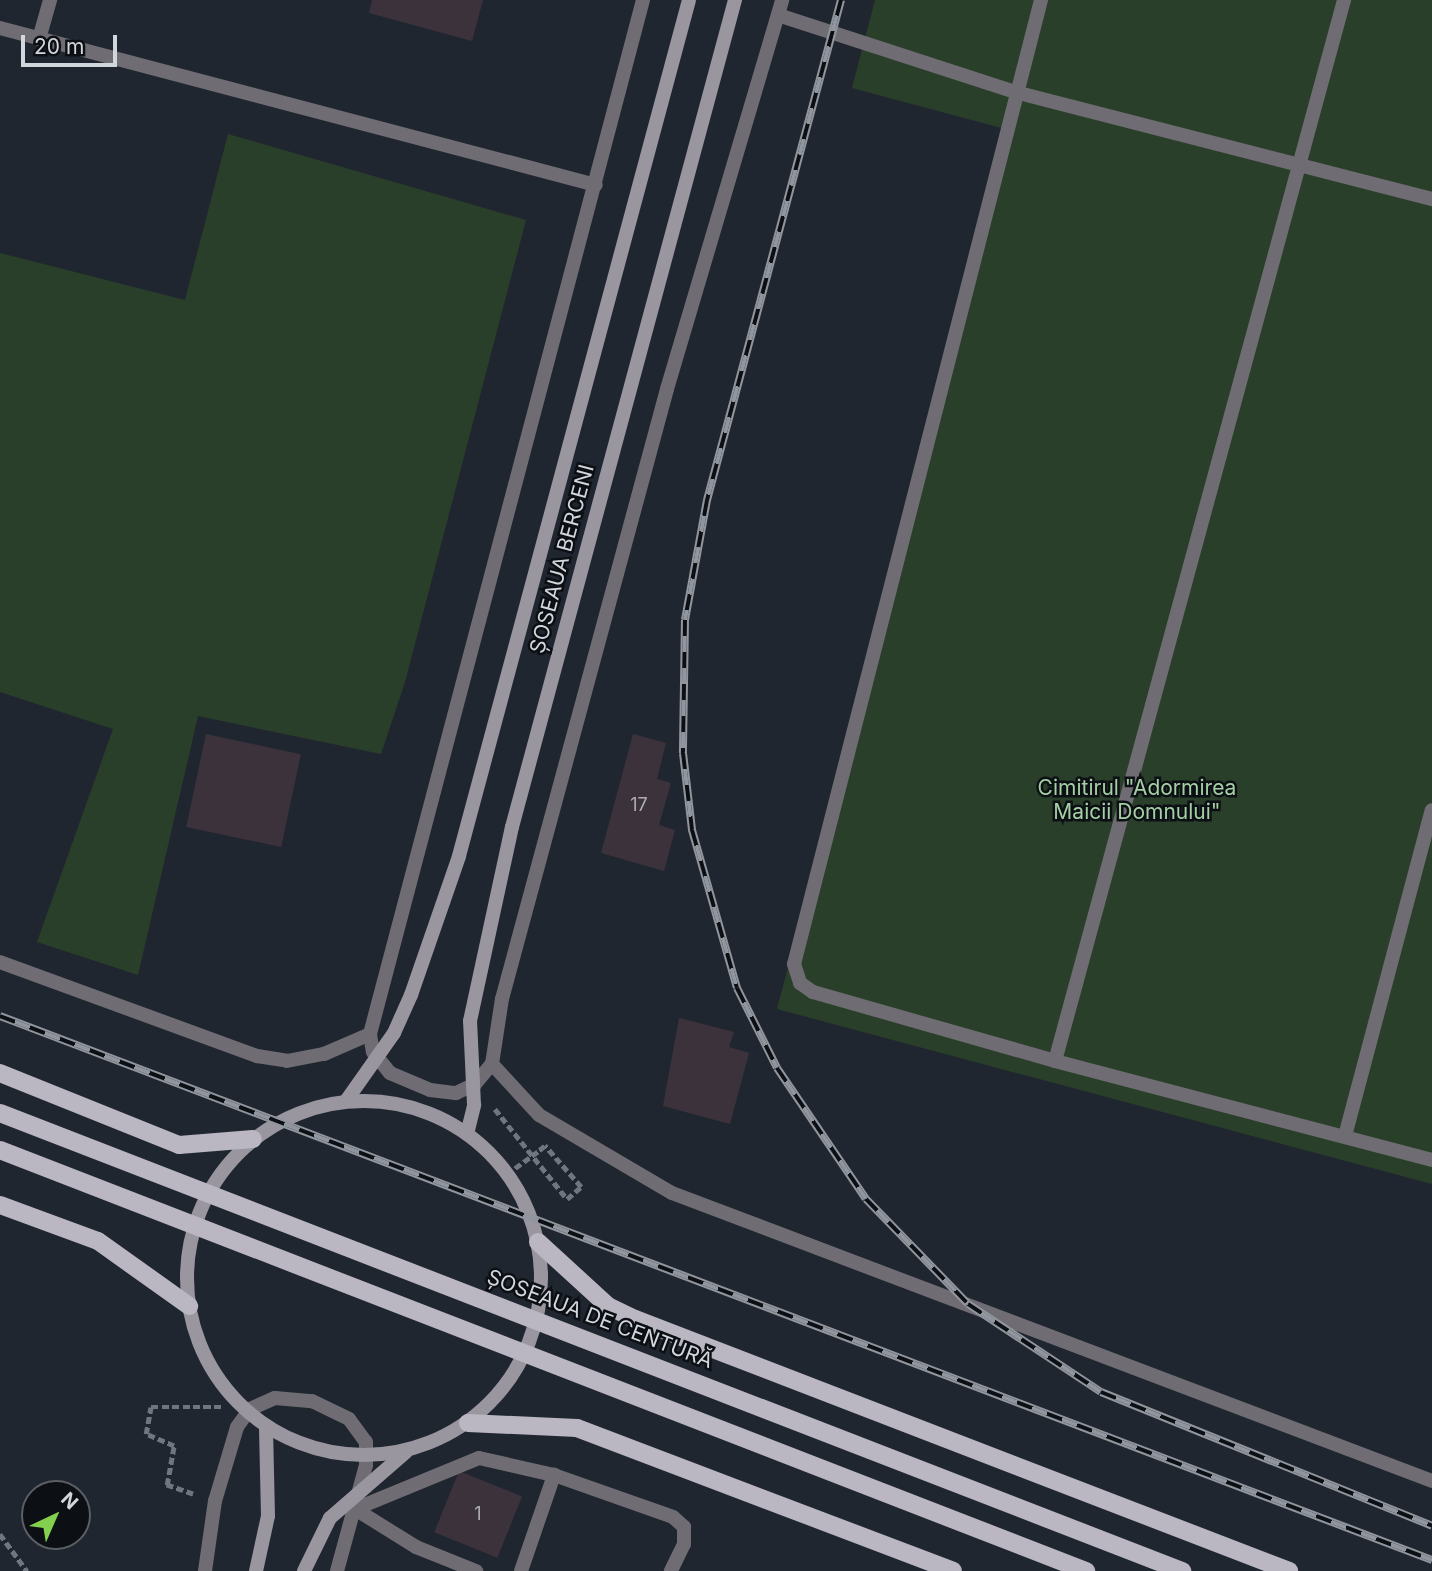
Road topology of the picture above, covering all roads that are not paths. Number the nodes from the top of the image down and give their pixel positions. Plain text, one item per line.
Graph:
1 (50, 0) edge
2 (643, 0) edge
3 (689, 0) edge
4 (735, 0) edge
5 (782, 0) edge
6 (1041, 0) edge
7 (1344, 0) edge
8 (778, 15) junction
9 (0, 28) edge
10 (39, 39) junction
11 (1014, 92) junction
12 (1300, 166) junction
13 (596, 185) junction
14 (1432, 200) edge
15 (1432, 810) edge
16 (0, 962) edge
17 (370, 1034) junction
18 (1055, 1061) junction
19 (492, 1064) junction
20 (0, 1073) edge
21 (346, 1101) junction
22 (0, 1113) edge
23 (467, 1134) junction
24 (1345, 1136) junction
25 (253, 1139) junction
26 (0, 1150) edge
27 (1432, 1160) edge
28 (0, 1205) edge
29 (538, 1242) junction
30 (189, 1306) junction
31 (468, 1423) junction
32 (266, 1426) junction
33 (407, 1451) junction
34 (554, 1475) junction
35 (1432, 1481) edge
36 (355, 1508) junction
37 (205, 1571) edge
38 (256, 1571) edge
39 (304, 1571) edge
40 (337, 1571) edge
41 (476, 1571) edge
42 (521, 1571) edge
43 (671, 1571) edge
44 (953, 1571) edge
45 (1086, 1571) edge
46 (1182, 1571) edge
47 (1289, 1571) edge

1 - 10 street
2 - 13 street
3 - 21 main road, ȘOSEAUA BERCENI
4 - 23 main road, ȘOSEAUA BERCENI
5 - 8 street
6 - 11 street
7 - 12 street
8 - 11 street
8 - 19 street
9 - 10 street
10 - 13 street
11 - 12 street
11 - 18 street
12 - 14 street
12 - 18 street
13 - 17 street
15 - 24 street
16 - 17 street
17 - 19 street
18 - 24 street
19 - 35 street
20 - 25 main road
21 - 23 main road
21 - 25 main road
22 - 46 main road, ȘOSEAUA DE CENTURĂ
23 - 29 main road
24 - 27 street
25 - 30 main road
26 - 45 main road
28 - 30 main road
29 - 31 main road
29 - 47 main road
30 - 32 main road
31 - 33 main road
31 - 44 main road
32 - 33 main road
32 - 38 main road
33 - 39 main road
34 - 36 street
34 - 42 street
34 - 43 street
36 - 37 street
36 - 40 street
36 - 41 street

